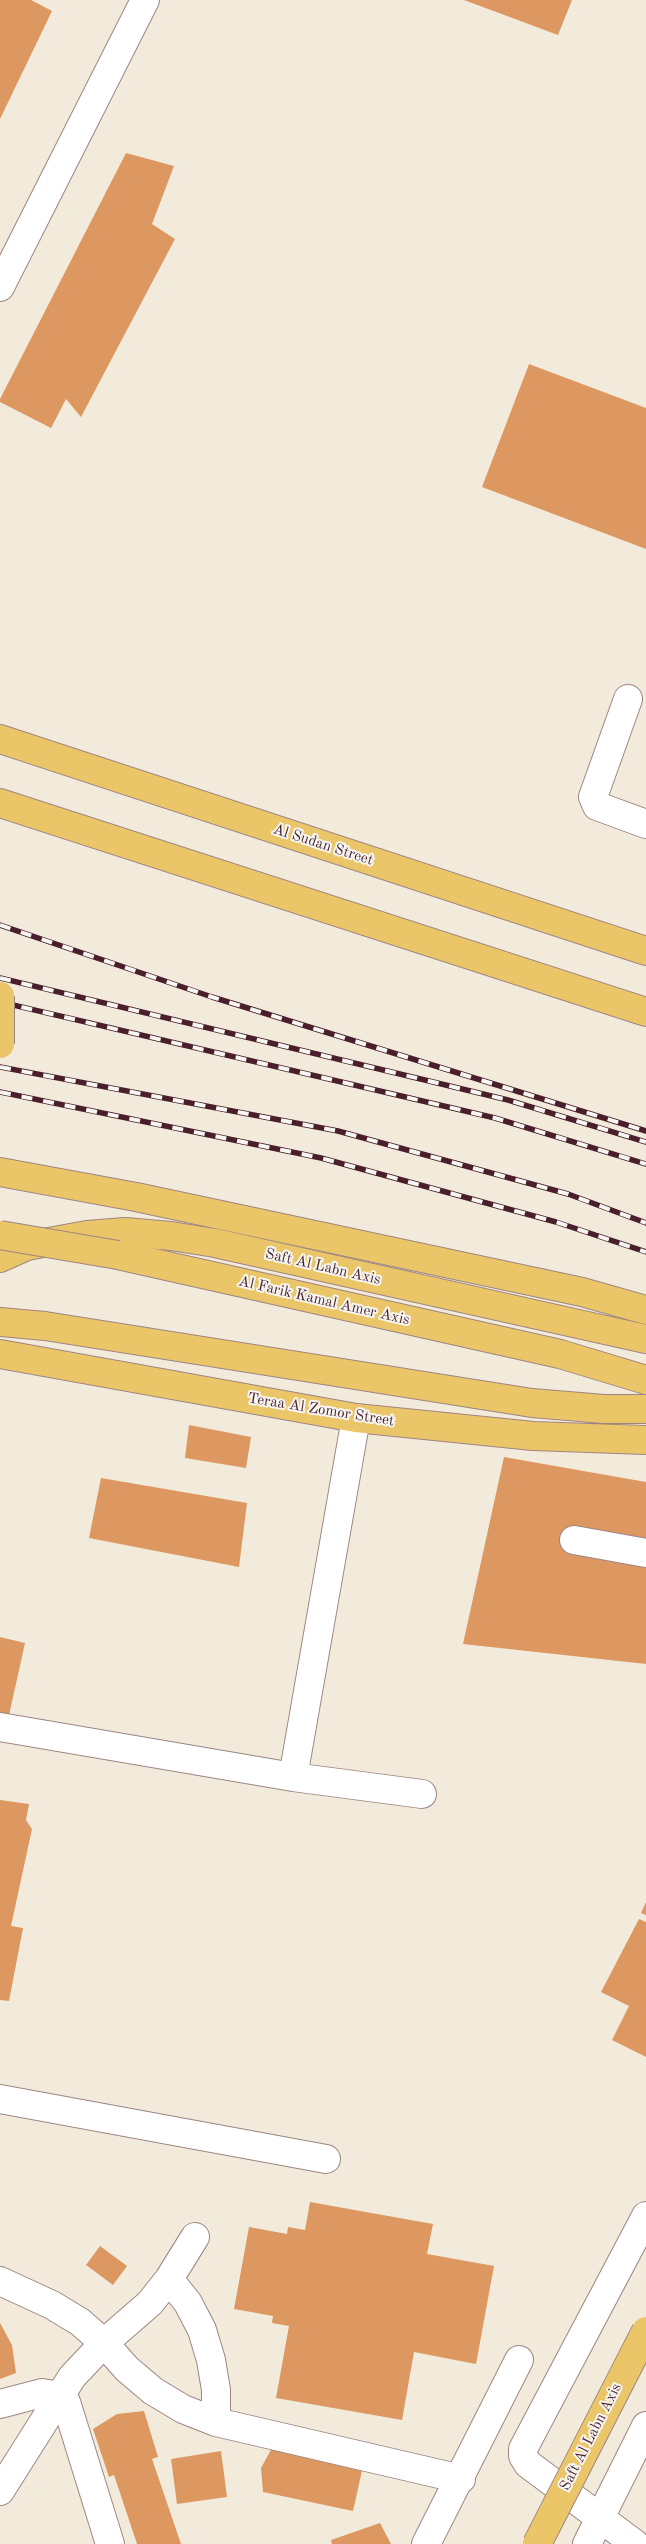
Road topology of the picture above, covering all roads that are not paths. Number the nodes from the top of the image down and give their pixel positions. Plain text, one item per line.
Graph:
1 (145, 0) edge
2 (8, 251) edge
3 (0, 287) edge
4 (628, 699) dead end
5 (0, 739) edge
6 (0, 803) edge
7 (646, 824) edge
8 (646, 951) edge
9 (0, 996) edge
10 (646, 1012) edge
11 (0, 1044) edge
12 (0, 1172) edge
13 (0, 1235) edge
14 (0, 1258) edge
15 (646, 1310) edge
16 (0, 1322) edge
17 (646, 1338) edge
18 (0, 1354) edge
19 (646, 1380) edge
20 (646, 1410) edge
21 (356, 1418) junction
22 (646, 1440) edge
23 (574, 1540) dead end
24 (646, 1553) edge
25 (0, 1727) edge
26 (293, 1777) junction
27 (422, 1794) dead end
28 (0, 2098) edge
29 (326, 2159) dead end
30 (646, 2216) edge
31 (195, 2237) dead end
32 (169, 2279) junction
33 (0, 2281) edge
34 (646, 2331) edge
35 (104, 2343) junction
36 (519, 2360) dead end
37 (59, 2396) junction
38 (0, 2404) edge
39 (216, 2422) junction
40 (645, 2432) edge
41 (461, 2478) junction
42 (0, 2491) edge
43 (599, 2517) junction
44 (110, 2544) edge
45 (426, 2544) edge
46 (536, 2544) edge
47 (587, 2544) edge
48 (635, 2544) edge

1 - 2 street
2 - 3 street
4 - 7 street
5 - 8 main road, Al Sudan Street
6 - 10 main road
9 - 11 main road, bridge
12 - 15 main road
13 - 19 main road, Al Farik Kamal Amer Axis, bridge
14 - 17 main road, Saft Al Labn Axis, bridge
16 - 20 main road
18 - 21 main road, Teraa Al Zomor Street
21 - 22 main road, Teraa Al Zomor Street
21 - 26 street
23 - 24 street
25 - 26 street
26 - 27 street
28 - 29 street
30 - 43 street
31 - 32 street
32 - 35 street
32 - 39 street
33 - 35 street
34 - 46 main road, Saft Al Labn Axis, bridge
35 - 37 street
35 - 39 street
36 - 41 street
37 - 38 street
37 - 42 street
37 - 44 street
39 - 41 street
40 - 43 street
41 - 45 street
43 - 47 street
43 - 48 street

